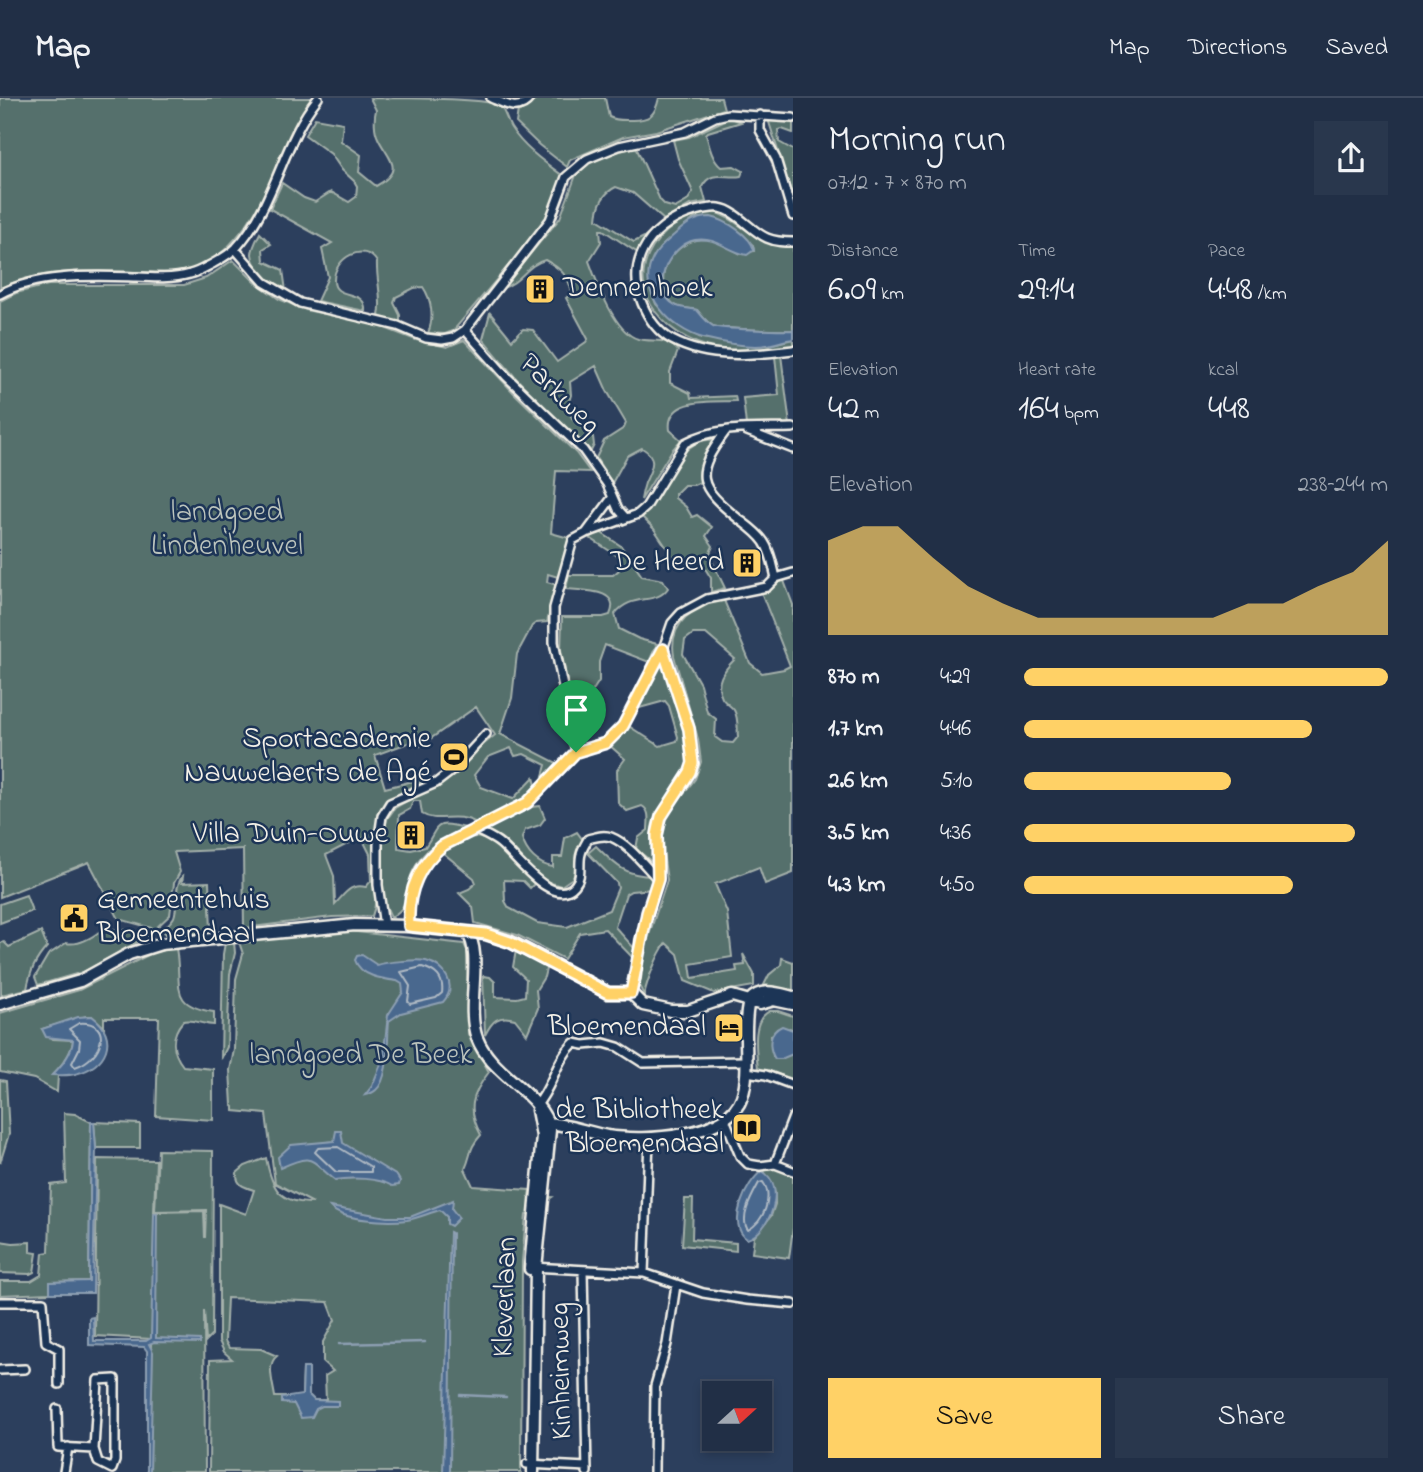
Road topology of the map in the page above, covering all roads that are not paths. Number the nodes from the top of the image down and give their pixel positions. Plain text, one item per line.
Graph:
1 (318, 98) edge
2 (491, 98) edge
3 (530, 98) edge
4 (760, 115) junction
5 (793, 118) edge
6 (793, 216) edge
7 (793, 242) edge
8 (235, 249) junction
9 (0, 294) edge
10 (465, 330) junction
11 (793, 350) edge
12 (793, 428) edge
13 (726, 430) junction
14 (743, 430) junction
15 (793, 449) edge
16 (612, 498) junction
17 (626, 518) junction
18 (586, 533) junction
19 (793, 573) edge
20 (776, 578) junction
21 (663, 649) junction
22 (486, 734) dead end
23 (576, 752) junction
24 (474, 829) junction
25 (658, 879) junction
26 (380, 925) junction
27 (409, 926) junction
28 (467, 932) junction
29 (631, 993) junction
30 (793, 997) edge
31 (749, 1001) junction
32 (760, 1003) junction
33 (0, 1004) edge
34 (793, 1004) edge
35 (747, 1020) junction
36 (745, 1061) junction
37 (746, 1072) junction
38 (793, 1085) edge
39 (536, 1106) junction
40 (793, 1117) edge
41 (725, 1119) junction
42 (545, 1126) junction
43 (649, 1139) junction
44 (775, 1164) junction
45 (793, 1171) edge
46 (533, 1267) junction
47 (583, 1270) junction
48 (644, 1273) junction
49 (676, 1285) junction
50 (0, 1302) edge
51 (793, 1304) edge
52 (25, 1369) dead end
53 (0, 1370) edge
54 (59, 1384) dead end
55 (57, 1409) dead end
56 (68, 1447) junction
57 (94, 1449) junction
58 (530, 1468) edge
59 (587, 1469) edge
60 (64, 1472) edge
61 (654, 1472) edge

1 - 8 street
2 - 3 street
4 - 5 street
4 - 6 street
4 - 10 street
7 - 11 street
8 - 9 street
8 - 10 street
10 - 16 street, Parkweg
12 - 14 street
13 - 14 street
13 - 17 street
13 - 20 street
14 - 15 street
16 - 17 street, Parkweg
16 - 18 street
17 - 18 street
18 - 23 street
19 - 20 street
20 - 21 street
21 - 23 street
21 - 25 street
22 - 26 street
23 - 24 street
24 - 25 street
24 - 27 street
25 - 29 street
26 - 27 street
26 - 33 street
27 - 28 street
28 - 29 street
28 - 39 street
29 - 31 street
30 - 31 street
31 - 32 street
31 - 35 street
32 - 34 street
32 - 35 street
35 - 36 street
36 - 37 street
36 - 39 street
37 - 38 street
37 - 41 street
39 - 42 street
40 - 44 street
41 - 43 street
41 - 44 street
42 - 43 street
42 - 46 street, Kleverlaan
43 - 48 street
44 - 45 street
46 - 47 street
46 - 58 street, Kleverlaan
47 - 48 street
47 - 59 street, Kinheimweg
48 - 49 street
49 - 51 street
49 - 61 street
50 - 54 street
52 - 53 street
55 - 56 street
56 - 57 street
56 - 60 street
57 - 57 street
58 - 59 street

